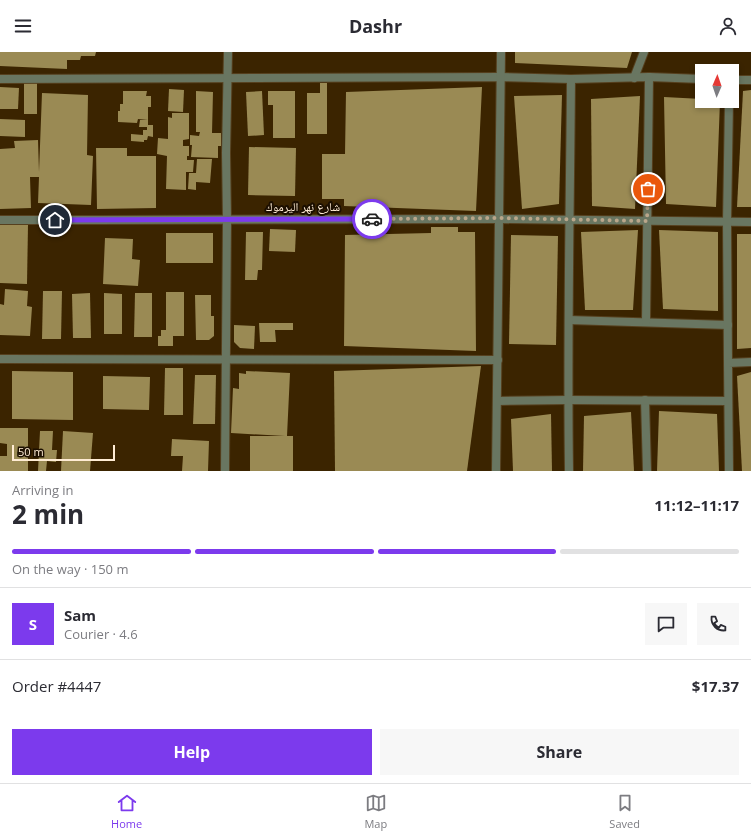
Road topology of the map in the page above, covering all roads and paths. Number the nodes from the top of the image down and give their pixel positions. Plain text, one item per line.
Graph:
1 (228, 52) edge
2 (501, 52) edge
3 (644, 52) edge
4 (501, 77) junction
5 (649, 77) junction
6 (227, 78) junction
7 (634, 78) junction
8 (0, 79) edge
9 (571, 79) junction
10 (695, 79) edge
11 (739, 80) edge
12 (751, 80) edge
13 (729, 108) edge
14 (499, 218) junction
15 (0, 220) edge
16 (227, 220) junction
17 (570, 220) junction
18 (647, 221) junction
19 (727, 222) junction
20 (751, 222) edge
21 (569, 320) junction
22 (646, 322) junction
23 (728, 325) junction
24 (0, 360) edge
25 (226, 360) junction
26 (498, 360) junction
27 (751, 362) edge
28 (728, 363) junction
29 (568, 400) junction
30 (645, 400) junction
31 (497, 401) junction
32 (728, 401) junction
33 (225, 471) edge
34 (496, 471) edge
35 (569, 471) edge
36 (647, 471) edge
37 (729, 471) edge

1 - 6 street
2 - 4 street
3 - 7 street
4 - 6 street
4 - 9 street
4 - 14 street
5 - 7 street
5 - 10 street
5 - 18 street
6 - 8 street
6 - 16 street
7 - 9 street
9 - 17 street
11 - 12 street
13 - 19 street
14 - 16 street, شارع نهر اليرموك
14 - 17 street, شارع نهر اليرموك
14 - 26 street
15 - 16 street, شارع نهر اليرموك
16 - 25 street
17 - 18 street, شارع نهر اليرموك
17 - 21 street
18 - 19 street, شارع نهر اليرموك
18 - 22 street
19 - 20 street, شارع نهر اليرموك
19 - 23 street
21 - 22 street
21 - 29 street
22 - 23 street
23 - 28 street
24 - 25 street
25 - 26 street
25 - 33 street
26 - 31 street
27 - 28 street
28 - 32 street
29 - 30 street
29 - 31 street
29 - 35 street
30 - 32 street
30 - 36 street
31 - 34 street
32 - 37 street

